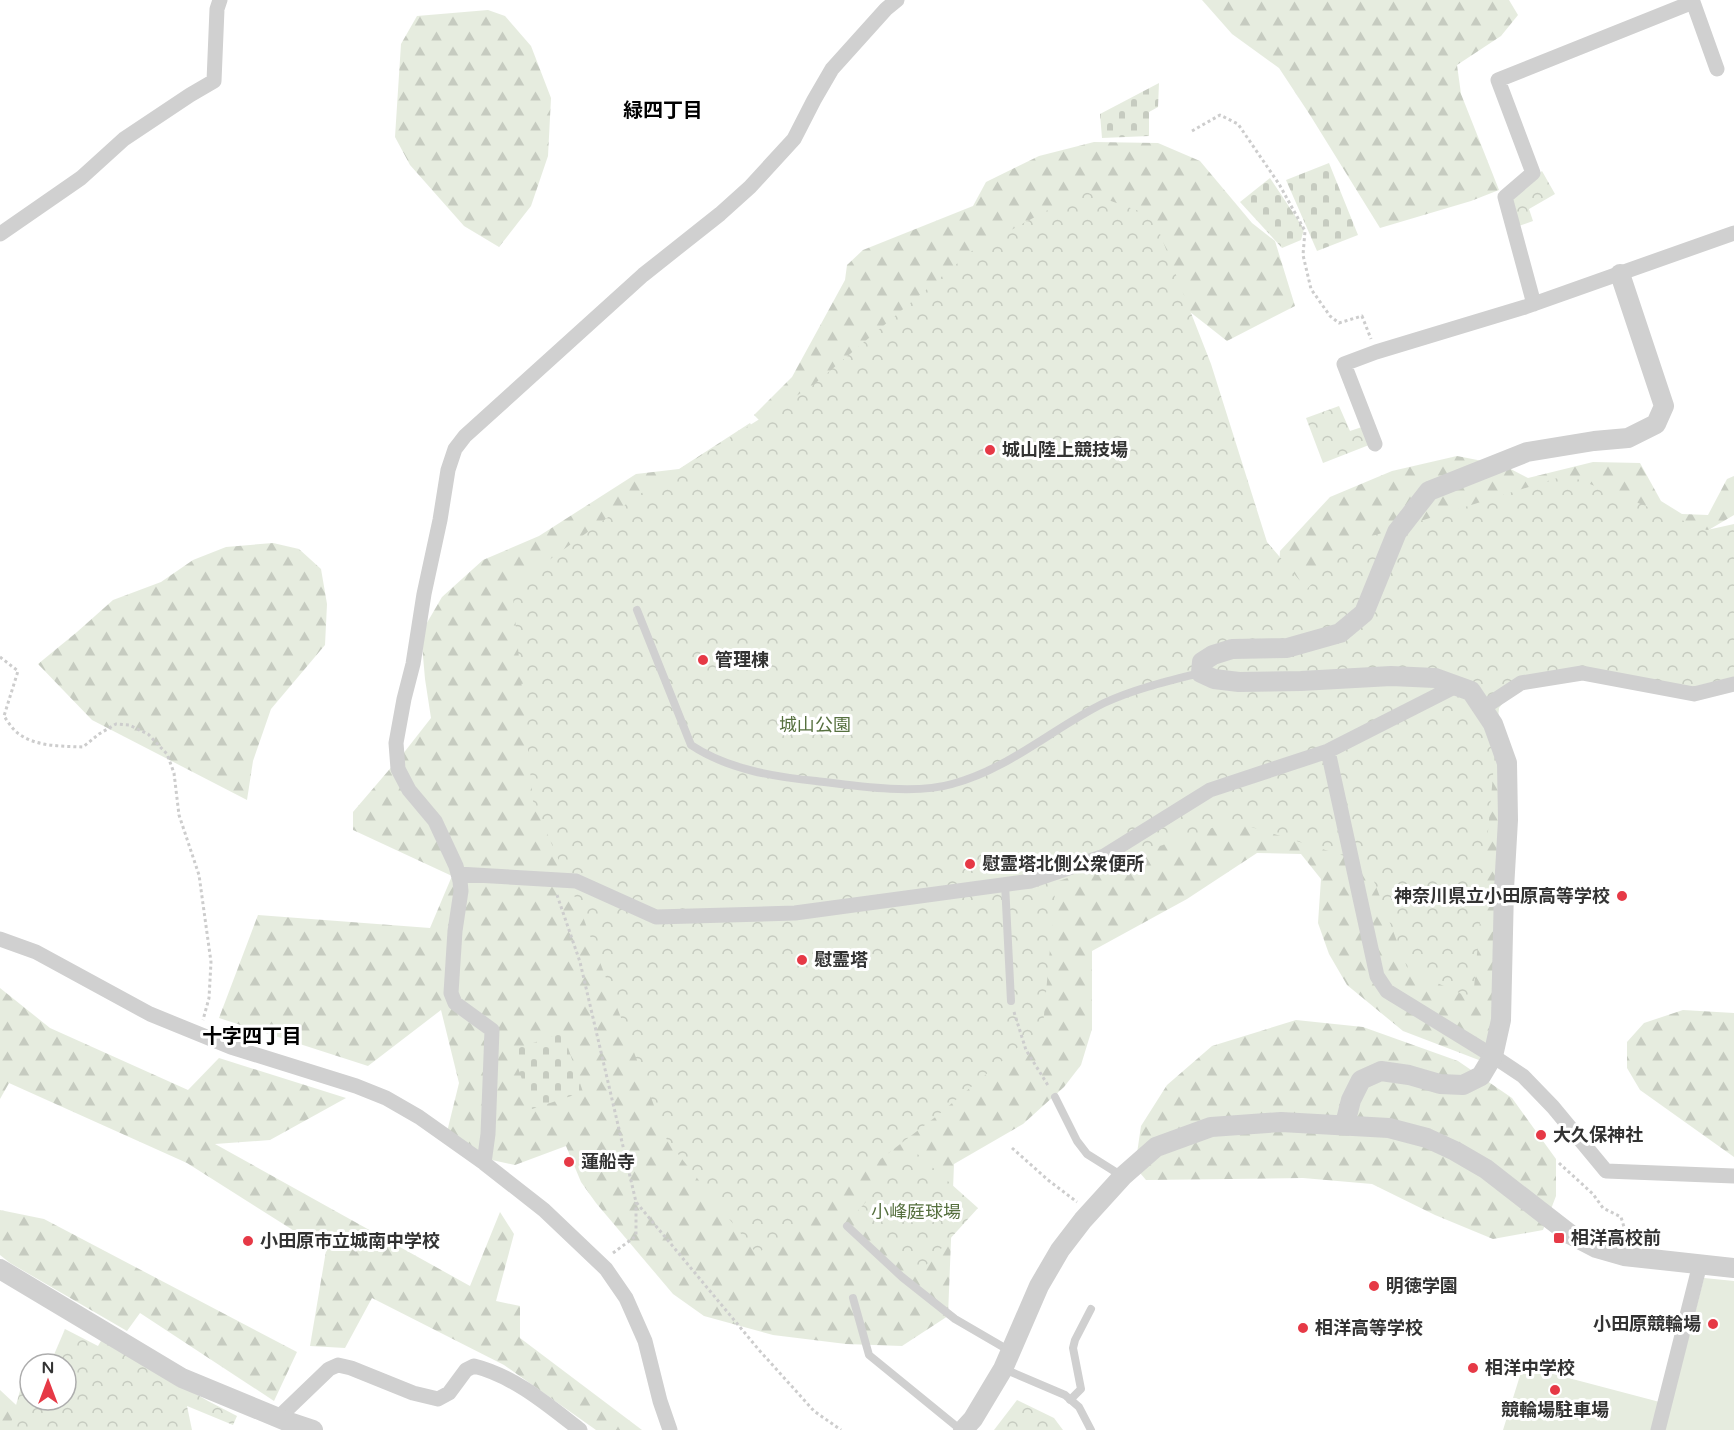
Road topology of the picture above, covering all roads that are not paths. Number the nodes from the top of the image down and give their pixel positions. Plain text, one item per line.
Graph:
1 (220, 0) edge
2 (897, 0) edge
3 (1717, 69) dead end
4 (1734, 232) edge
5 (0, 234) edge
6 (1620, 273) junction
7 (1534, 304) junction
8 (1375, 444) dead end
9 (638, 610) dead end
10 (1201, 673) junction
11 (1734, 684) edge
12 (1456, 686) junction
13 (1483, 708) junction
14 (1328, 751) junction
15 (458, 874) junction
16 (1005, 884) junction
17 (0, 939) edge
18 (1011, 1001) road end
19 (1493, 1056) junction
20 (1055, 1097) road end
21 (1345, 1124) junction
22 (484, 1163) junction
23 (1123, 1176) junction
24 (1734, 1176) edge
25 (847, 1226) dead end
26 (1700, 1264) junction
27 (1734, 1268) edge
28 (0, 1269) edge
29 (853, 1298) dead end
30 (1091, 1309) dead end
31 (1006, 1360) junction
32 (1070, 1400) junction
33 (278, 1418) junction
34 (313, 1430) edge
35 (580, 1430) edge
36 (670, 1430) edge
37 (962, 1430) edge
38 (1091, 1430) edge
39 (1658, 1430) edge

1 - 5 street
2 - 15 street
3 - 7 street
4 - 6 street
6 - 7 street
6 - 10 street
7 - 8 street
9 - 10 lane
10 - 12 street
11 - 13 street
12 - 13 street
12 - 14 street
13 - 19 street
14 - 16 street
14 - 19 street
15 - 16 street
15 - 22 street
16 - 18 lane
17 - 22 street
19 - 21 street
19 - 24 street
20 - 23 lane
21 - 23 street
21 - 26 street
22 - 36 street
23 - 31 street
25 - 31 lane
26 - 27 street
26 - 39 street
28 - 33 street
29 - 37 lane
30 - 32 lane
31 - 32 lane
31 - 37 street
32 - 38 lane
33 - 34 street
33 - 35 street

